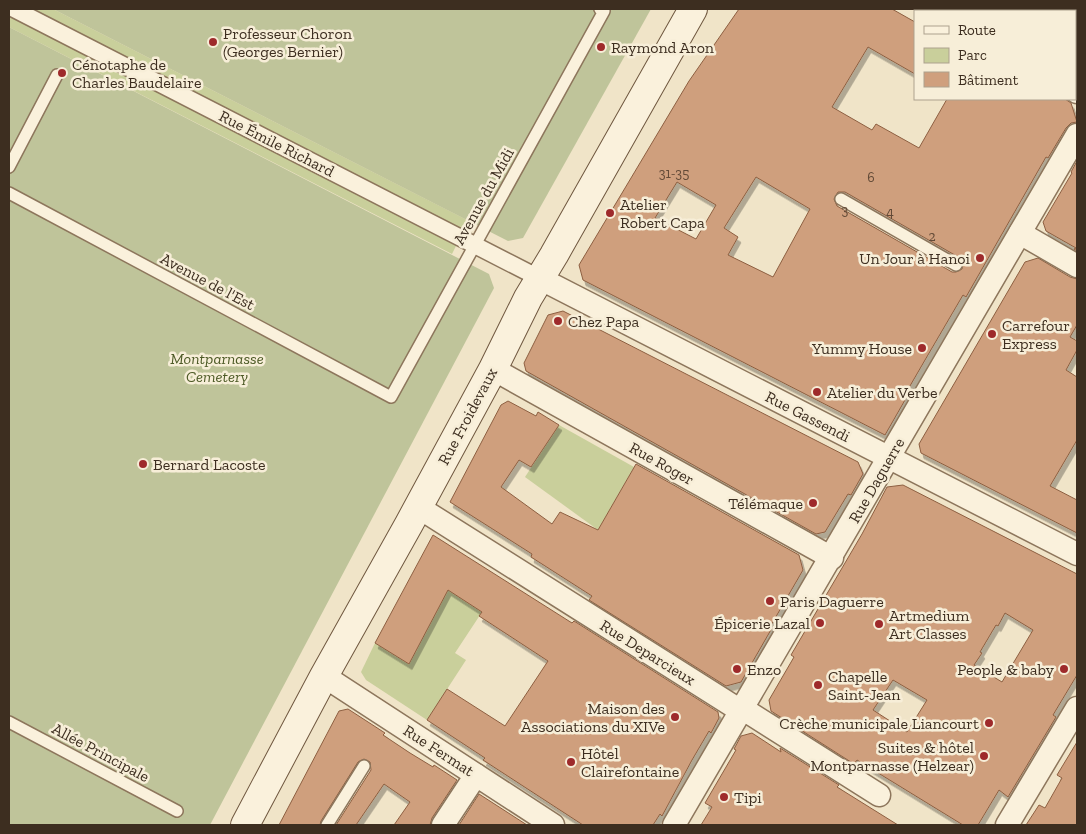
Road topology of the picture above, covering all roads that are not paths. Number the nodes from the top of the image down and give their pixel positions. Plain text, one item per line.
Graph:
1 (14, 9) edge
2 (693, 9) edge
3 (602, 10) edge
4 (57, 75) dead end
5 (1077, 135) edge
6 (9, 168) edge
7 (9, 193) edge
8 (841, 199) dead end
9 (1020, 233) junction
10 (475, 245) junction
11 (956, 265) dead end
12 (1077, 266) edge
13 (539, 278) junction
14 (493, 368) junction
15 (391, 397) joint
16 (889, 456) junction
17 (418, 507) junction
18 (1077, 554) edge
19 (832, 558) junction
20 (324, 676) junction
21 (1077, 708) edge
22 (741, 710) junction
23 (9, 722) edge
24 (364, 766) dead end
25 (476, 775) junction
26 (879, 795) dead end
27 (177, 811) dead end
28 (245, 825) edge
29 (327, 825) edge
30 (443, 825) edge
31 (553, 825) edge
32 (674, 825) edge
33 (1007, 825) edge

1 - 10 street, Rue Émile Richard
2 - 13 main road, Rue Froidevaux
3 - 10 lane, Avenue du Midi
4 - 6 lane
5 - 9 street, Rue Daguerre
7 - 15 lane, Avenue de l'Est
8 - 11 lane
9 - 12 street
9 - 16 street, Rue Daguerre
10 - 13 street, Rue Émile Richard
10 - 15 lane, Avenue du Midi
13 - 14 main road, Rue Froidevaux
13 - 16 street, Rue Gassendi
14 - 17 main road, Rue Froidevaux
14 - 19 street, Rue Roger
16 - 18 street, Rue Gassendi
16 - 19 street, Rue Daguerre
17 - 20 main road, Rue Froidevaux
17 - 22 street, Rue Deparcieux
19 - 22 street, Rue Daguerre
20 - 25 street, Rue Fermat
20 - 28 main road, Rue Froidevaux
21 - 33 street
22 - 26 street, Rue Deparcieux
22 - 32 street, Rue Daguerre
23 - 27 lane, Allée Principale
24 - 29 lane
25 - 30 street
25 - 31 street, Rue Fermat

